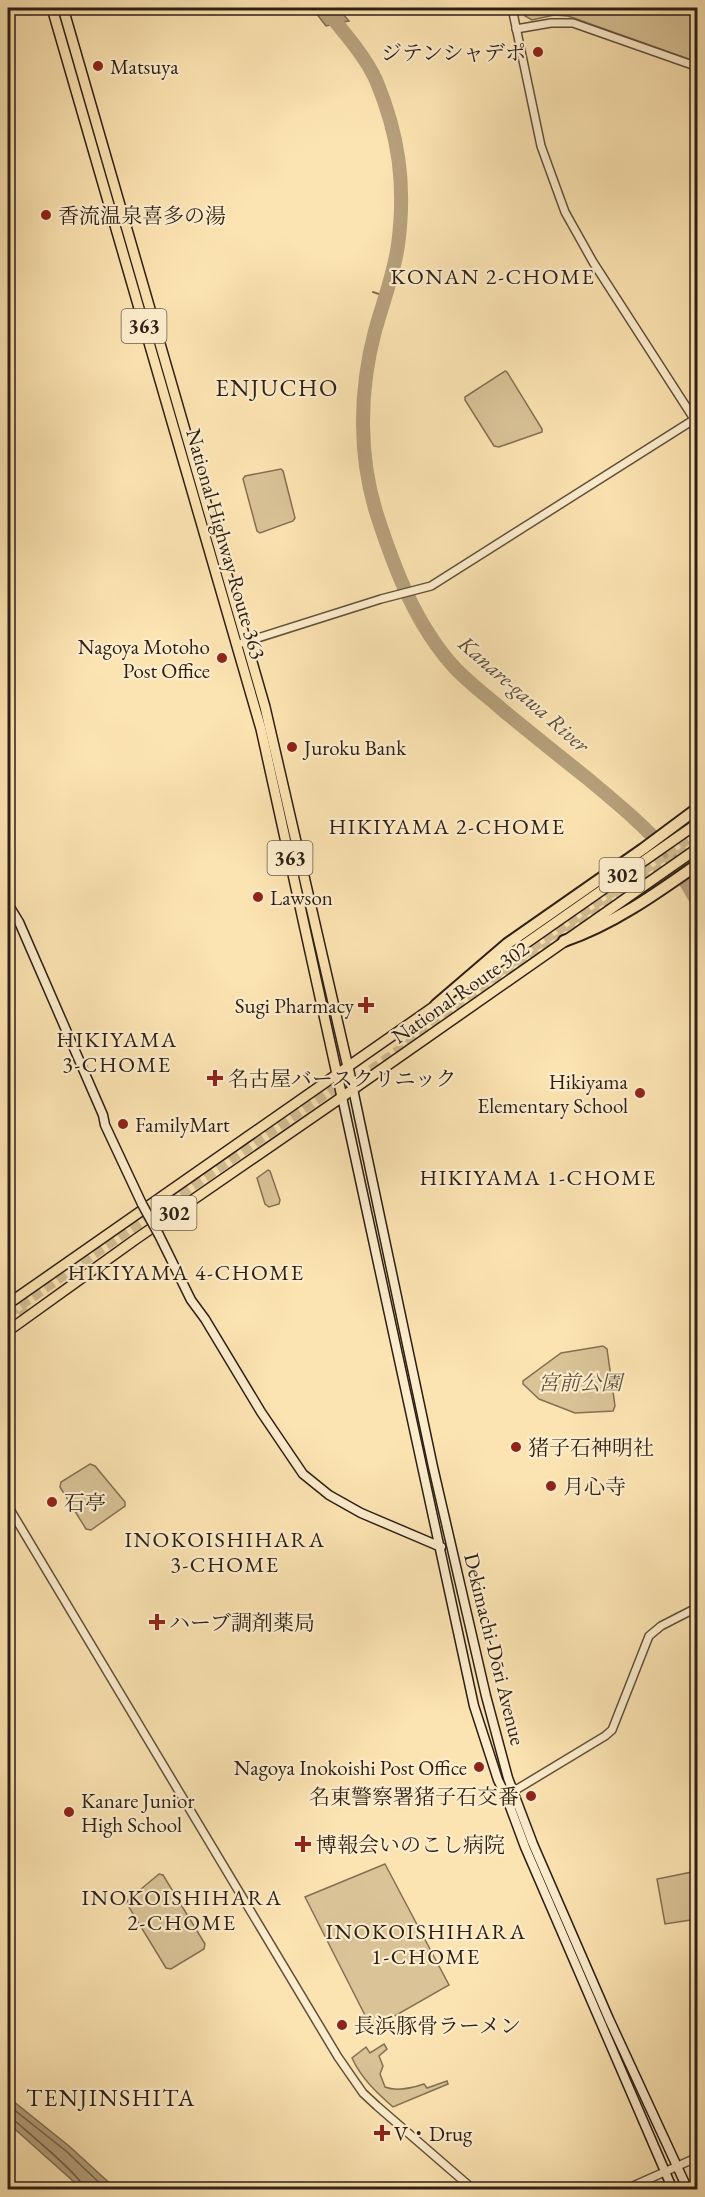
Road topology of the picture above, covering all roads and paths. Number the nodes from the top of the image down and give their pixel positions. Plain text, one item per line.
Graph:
1 (52, 8) edge
2 (63, 8) edge
3 (512, 8) edge
4 (516, 28) junction
5 (698, 67) edge
6 (696, 420) edge
7 (247, 641) junction
8 (236, 644) junction
9 (698, 808) edge
10 (698, 823) edge
11 (698, 848) edge
12 (698, 864) edge
13 (8, 904) edge
14 (546, 923) junction
15 (564, 941) junction
16 (436, 1005) joint
17 (347, 1066) junction
18 (337, 1074) junction
19 (353, 1089) junction
20 (342, 1097) junction
21 (8, 1304) edge
22 (8, 1331) edge
23 (8, 1506) edge
24 (441, 1547) junction
25 (698, 1607) edge
26 (509, 1794) junction
27 (698, 2157) edge
28 (676, 2166) junction
29 (665, 2172) junction
30 (474, 2190) edge
31 (624, 2190) edge
32 (673, 2190) edge
33 (688, 2190) edge

1 - 8 highway, National Highway Route 363 / 363
2 - 7 highway, National Highway Route 363 / 363
3 - 4 street
4 - 5 street
4 - 6 street
6 - 7 street
7 - 8 street
7 - 17 highway, National Highway Route 363 / 363
8 - 18 highway, National Highway Route 363 / 363
9 - 14 highway
10 - 14 highway, National Route 302 / 302
11 - 15 highway, National Route 302 / 302
12 - 15 highway
13 - 24 main road, bridge
14 - 16 highway
15 - 19 highway, National Route 302 / 302
16 - 17 highway, National Route 302 / 302
17 - 18 highway, National Route 302 / 302
17 - 19 highway, National Highway Route 363 / 363
18 - 20 highway, National Highway Route 363 / 363
18 - 21 highway, National Route 302 / 302
19 - 20 highway, National Route 302 / 302
19 - 26 main road, Dekimachi-Dōri Avenue
20 - 22 highway, National Route 302 / 302
20 - 24 main road, Dekimachi-Dōri Avenue
23 - 30 street
24 - 26 main road, Dekimachi-Dōri Avenue
25 - 26 street
26 - 28 main road, Dekimachi-Dōri Avenue
26 - 29 main road, Dekimachi-Dōri Avenue
27 - 28 street
28 - 29 street
28 - 33 main road, Dekimachi-Dōri Avenue
29 - 31 street
29 - 32 main road, Dekimachi-Dōri Avenue

